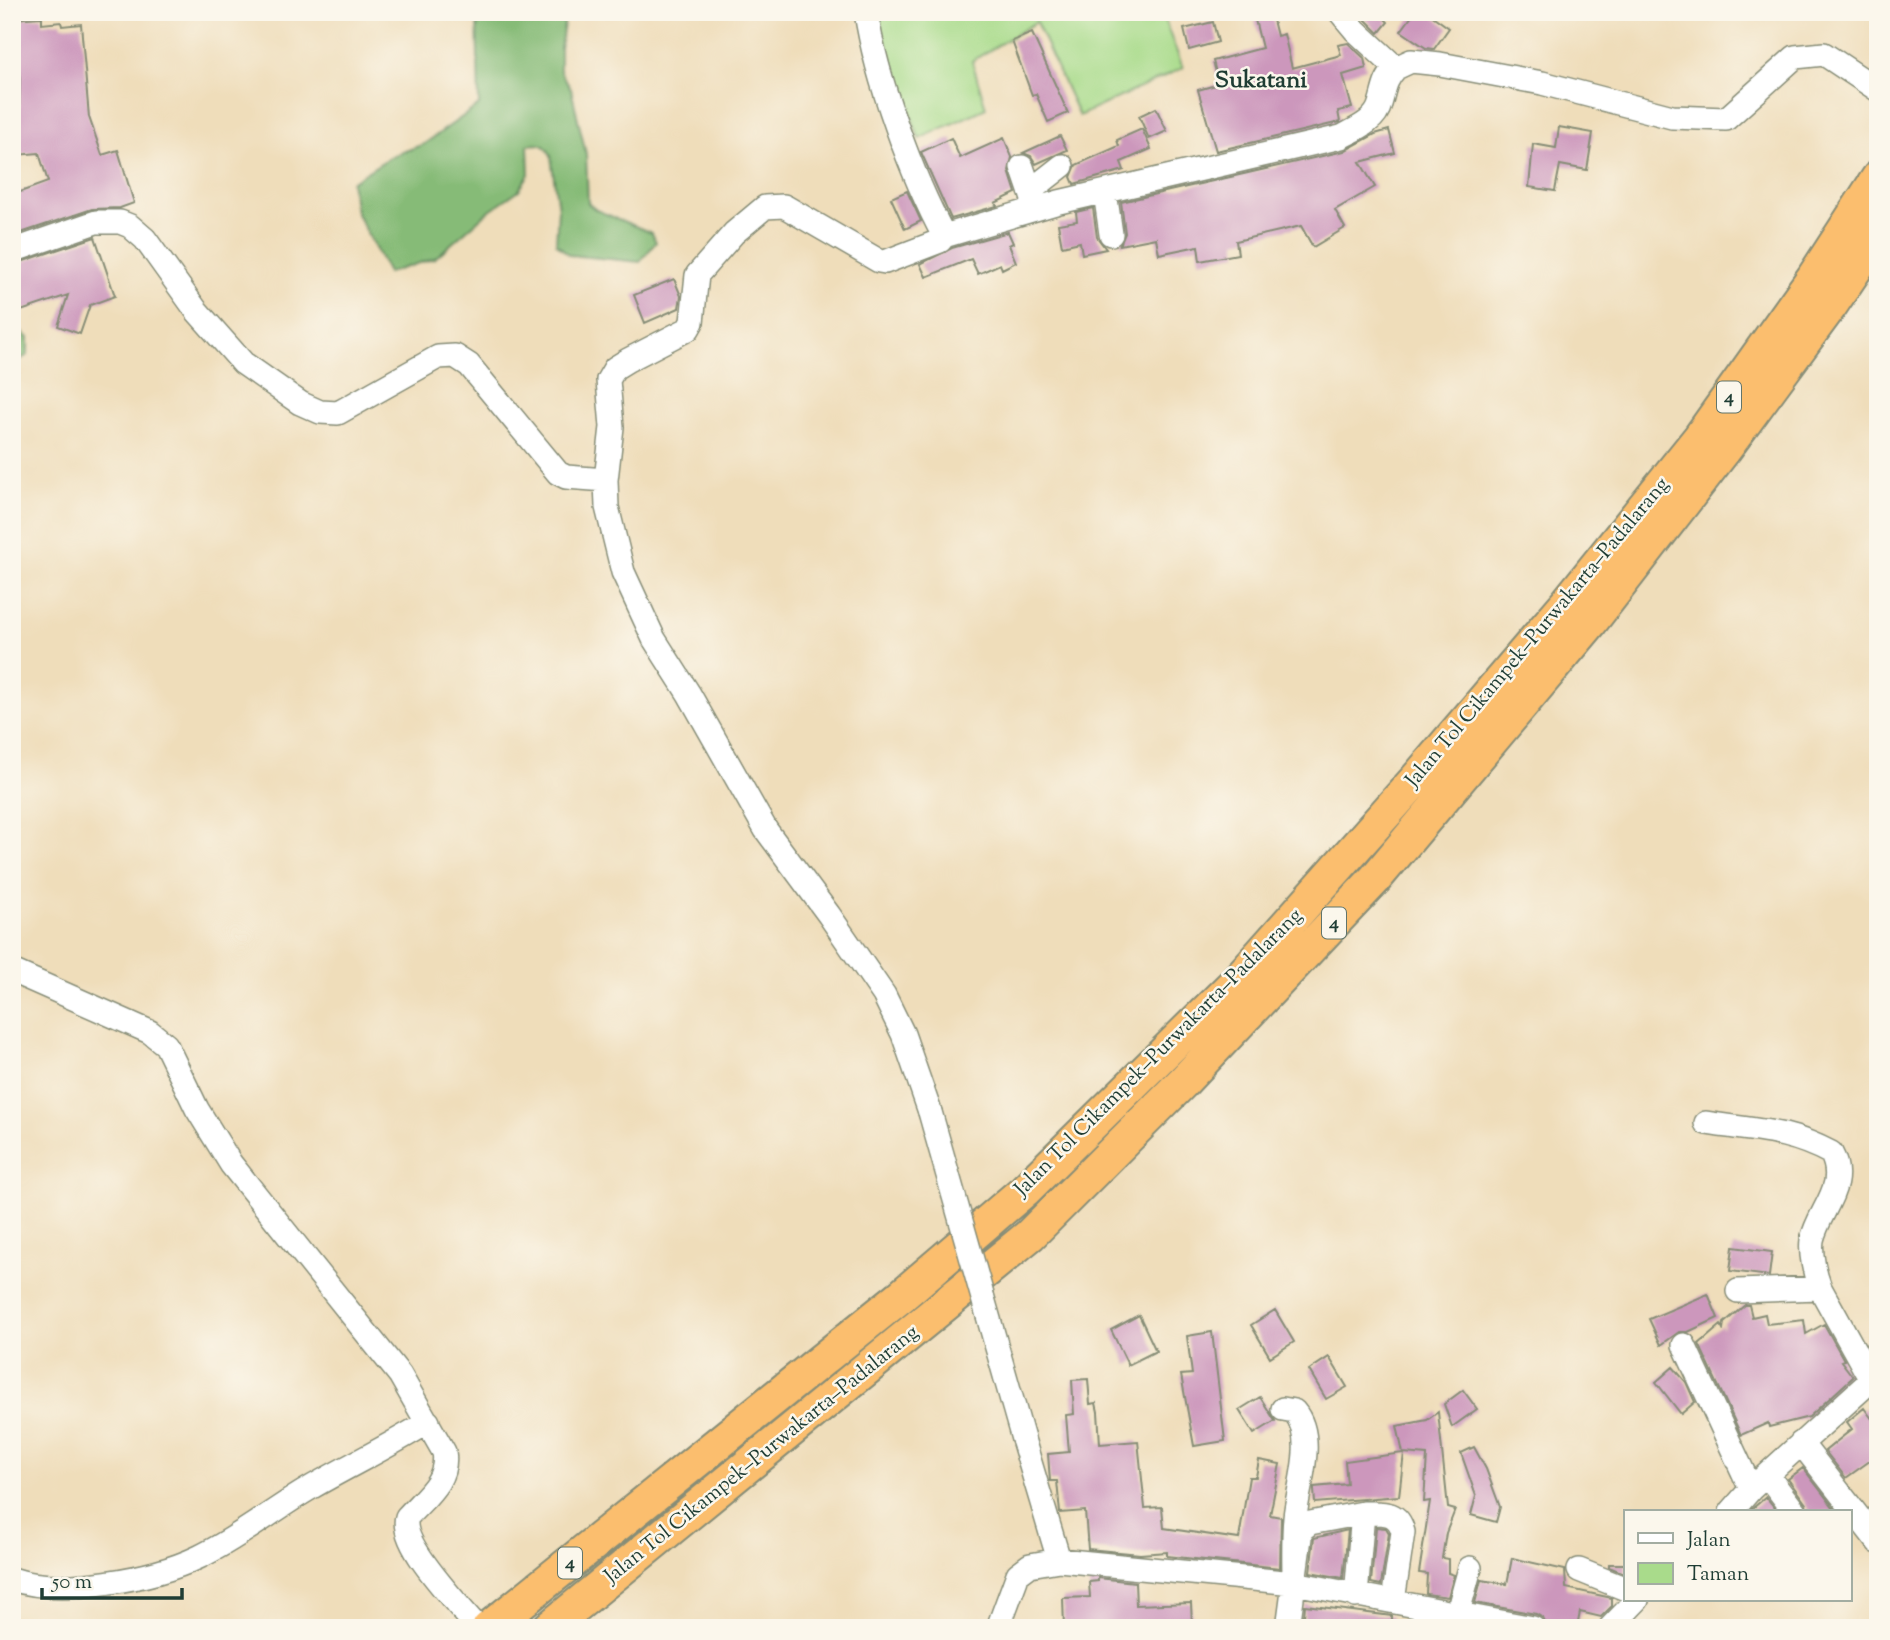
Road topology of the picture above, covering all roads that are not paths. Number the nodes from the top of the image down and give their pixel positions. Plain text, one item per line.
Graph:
1 (866, 12) edge
2 (1340, 12) edge
3 (1396, 68) junction
4 (1878, 90) edge
5 (1062, 166) dead end
6 (1022, 167) dead end
7 (1878, 178) edge
8 (1105, 192) junction
9 (1033, 200) junction
10 (1111, 233) dead end
11 (1878, 235) edge
12 (944, 236) junction
13 (12, 251) edge
14 (606, 480) junction
15 (12, 971) edge
16 (1706, 1124) dead end
17 (1820, 1288) junction
18 (1738, 1291) dead end
19 (1684, 1345) dead end
20 (1874, 1377) edge
21 (1283, 1409) dead end
22 (428, 1422) junction
23 (1801, 1443) junction
24 (1759, 1482) junction
25 (1733, 1510) edge
26 (1793, 1510) edge
27 (1363, 1513) junction
28 (1878, 1542) edge
29 (1059, 1560) junction
30 (1470, 1568) dead end
31 (1579, 1570) dead end
32 (12, 1579) edge
33 (1295, 1584) junction
34 (1624, 1588) edge
35 (536, 1591) junction
36 (1356, 1596) junction
37 (1393, 1601) junction
38 (1635, 1602) edge
39 (1458, 1612) junction
40 (552, 1626) edge
41 (478, 1628) edge
42 (489, 1628) edge
43 (998, 1628) edge
44 (1288, 1628) edge
45 (1533, 1628) edge
46 (1610, 1628) edge

1 - 12 street
2 - 3 street
3 - 4 street
3 - 8 street
5 - 9 street
6 - 9 street
7 - 35 highway, Jalan Tol Cikampek–Purwakarta–Padalarang / 4
8 - 9 street
8 - 10 street
9 - 12 street
11 - 40 highway, Jalan Tol Cikampek–Purwakarta–Padalarang / 4
12 - 14 street
13 - 14 street
14 - 29 street, bridge
15 - 22 street
16 - 17 street
17 - 18 street
17 - 20 street
19 - 24 street
20 - 23 street
21 - 33 street
22 - 32 street
22 - 41 street
23 - 24 street
23 - 28 street
24 - 25 street
24 - 26 street
27 - 33 street
27 - 36 street
27 - 37 street
29 - 33 street
29 - 43 street
30 - 39 street
31 - 34 street
33 - 36 street
33 - 44 street
35 - 40 street
35 - 42 highway, Jalan Tol Cikampek–Purwakarta–Padalarang / 4
36 - 37 street
37 - 39 street
38 - 46 street
39 - 45 street

